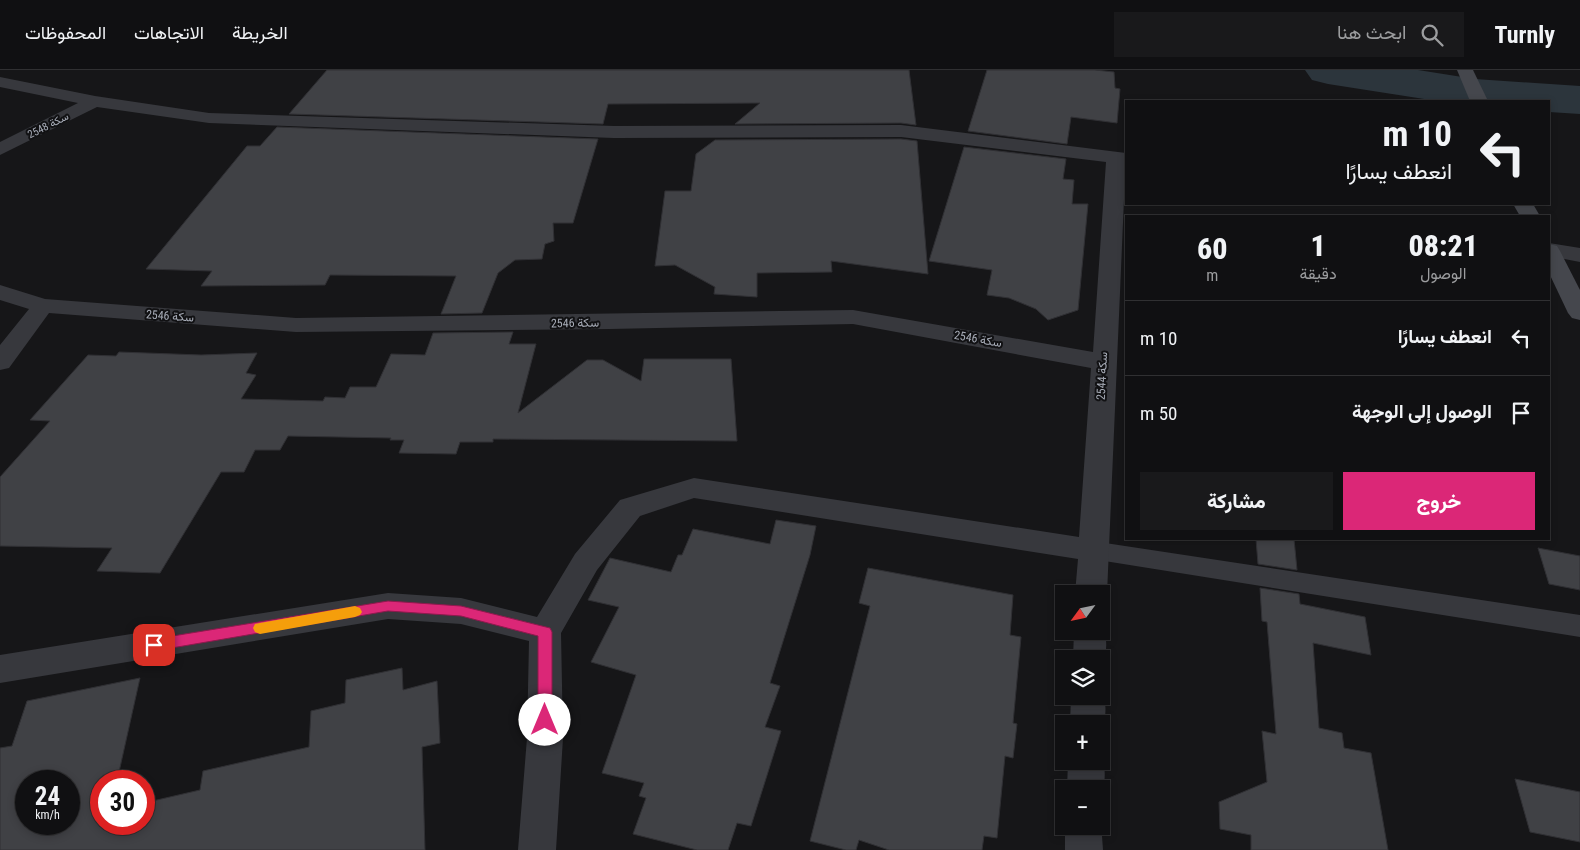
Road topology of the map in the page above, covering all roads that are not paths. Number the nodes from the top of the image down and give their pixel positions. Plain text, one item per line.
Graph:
1 (1465, 70) edge
2 (0, 82) edge
3 (1479, 100) edge
4 (95, 101) junction
5 (0, 149) edge
6 (1121, 158) edge
7 (1550, 251) edge
8 (1550, 253) edge
9 (1580, 255) edge
10 (0, 292) edge
11 (44, 306) junction
12 (1580, 314) edge
13 (0, 362) edge
14 (1103, 362) junction
15 (1092, 550) junction
16 (1091, 585) edge
17 (1580, 626) edge
18 (545, 632) junction
19 (0, 669) edge
20 (1084, 835) edge
21 (538, 850) edge
22 (1084, 850) edge

1 - 3 street
2 - 4 street
4 - 5 street, سكة 2548
4 - 6 street
6 - 14 street, سكة 2544
7 - 9 street
8 - 12 street
10 - 11 street, سكة 2546
11 - 13 street
11 - 14 street, سكة 2546
14 - 15 street, سكة 2544
15 - 16 street, سكة 2544
15 - 17 lane
15 - 18 street
18 - 19 street
18 - 21 street
20 - 22 street

